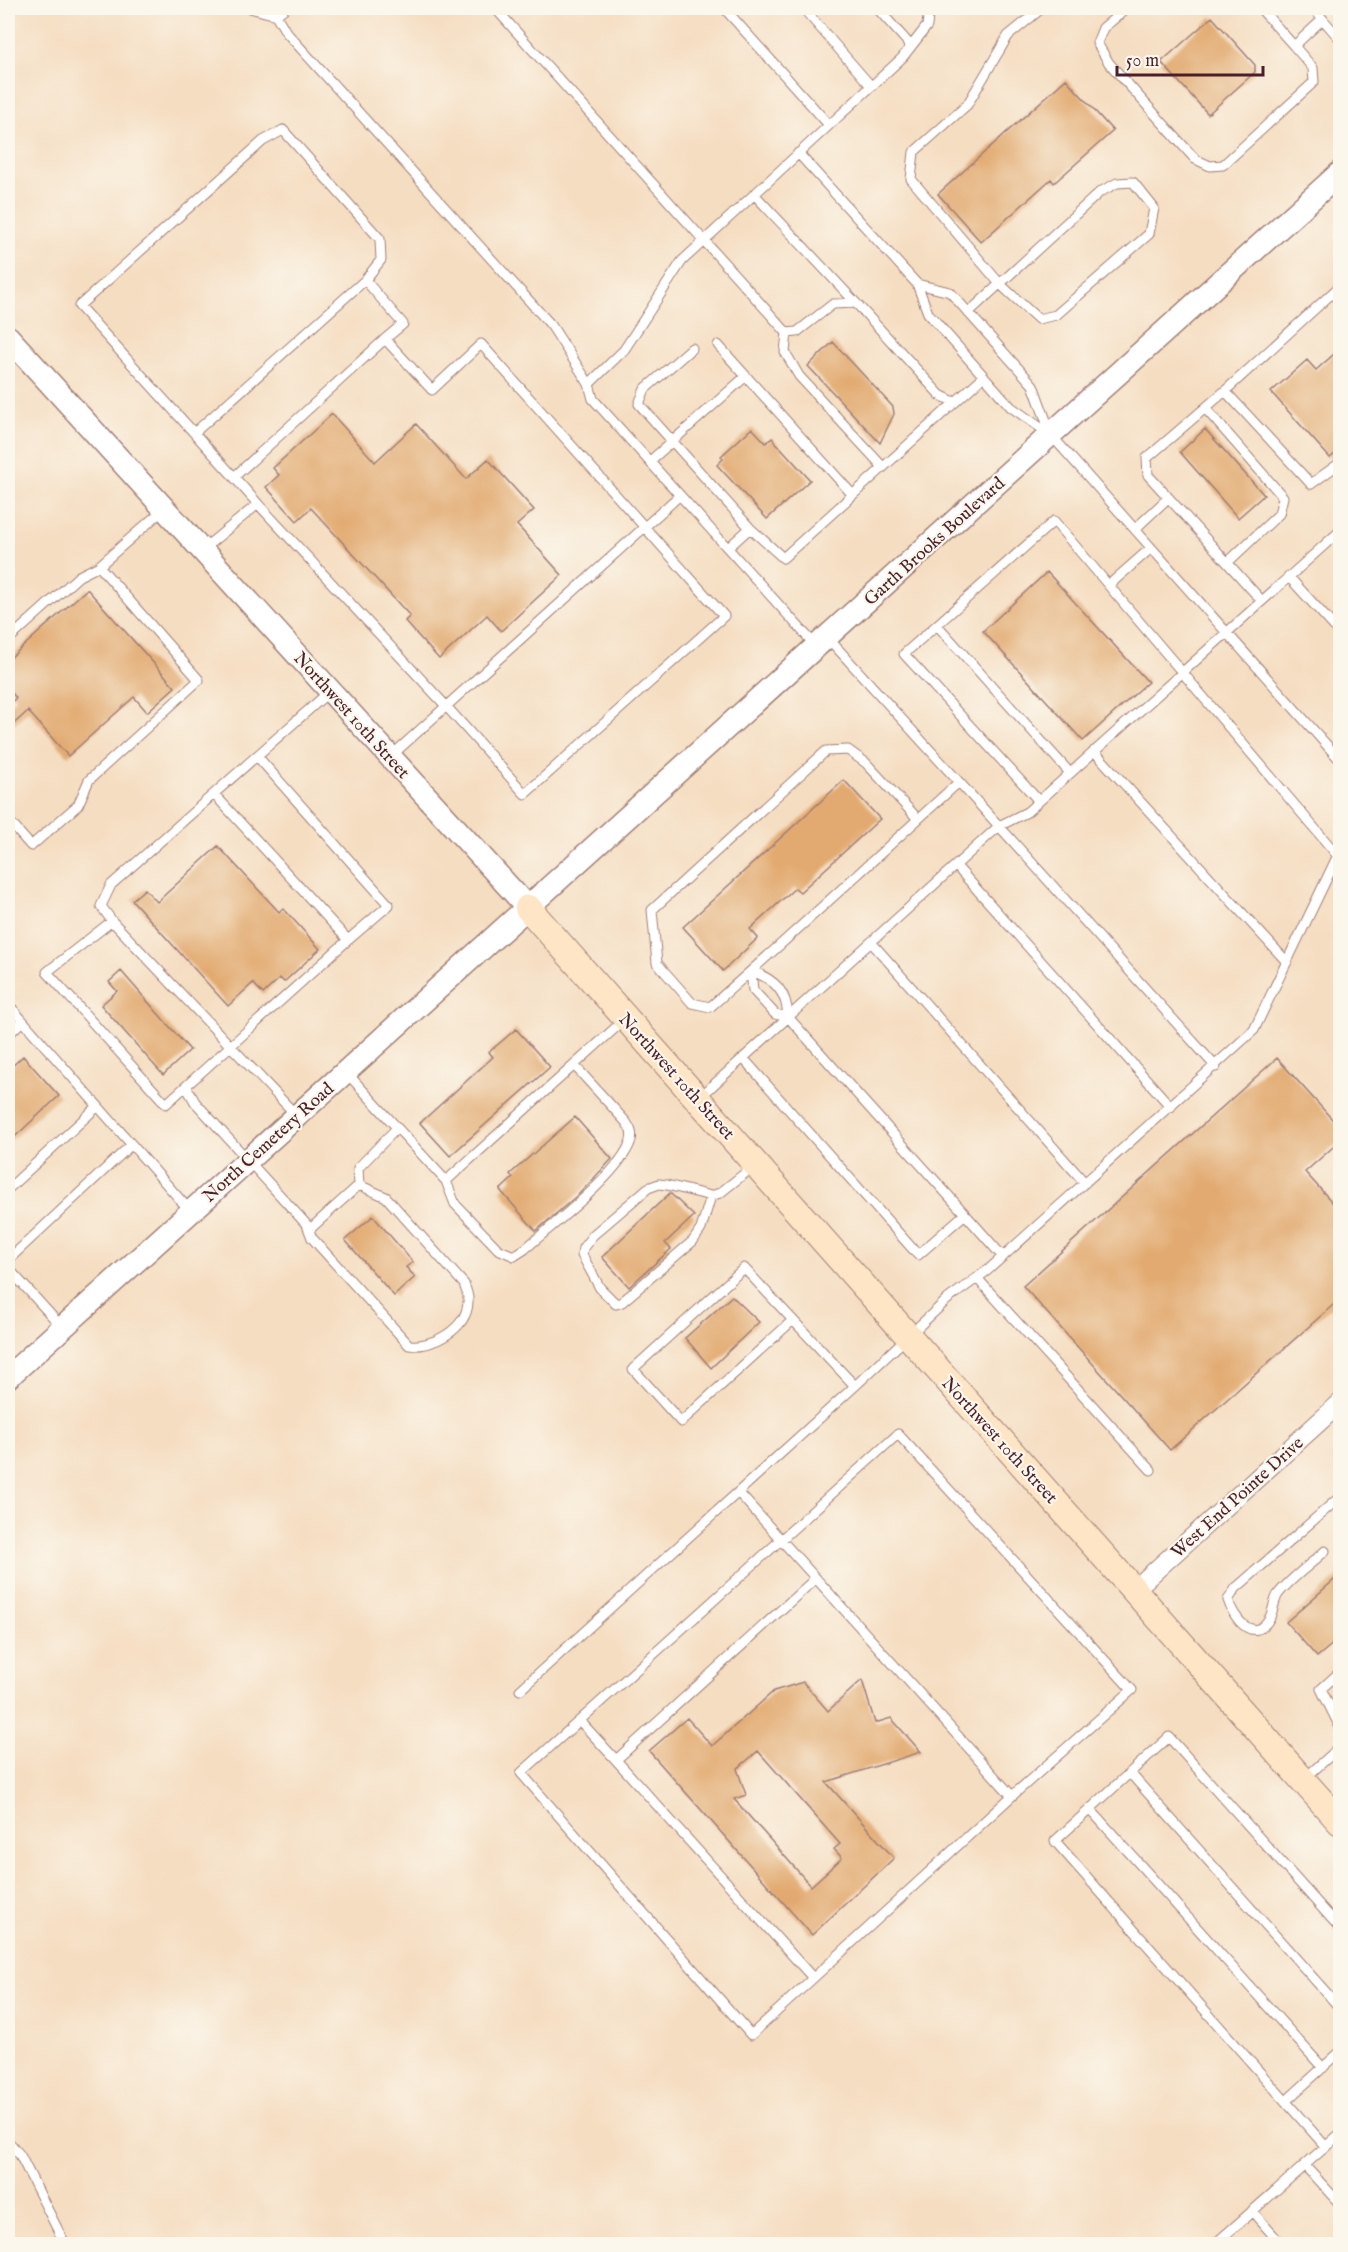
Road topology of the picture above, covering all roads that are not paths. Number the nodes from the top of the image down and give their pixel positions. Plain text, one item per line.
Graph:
1 (249, 8) edge
2 (285, 8) edge
3 (495, 8) edge
4 (724, 8) edge
5 (802, 8) edge
6 (877, 8) edge
7 (929, 8) edge
8 (1042, 8) edge
9 (1126, 8) edge
10 (1260, 8) edge
11 (1321, 12) edge
12 (276, 15) junction
13 (1341, 39) edge
14 (911, 46) junction
15 (1294, 46) junction
16 (871, 86) junction
17 (829, 125) junction
18 (798, 153) junction
19 (1341, 173) edge
20 (754, 194) junction
21 (704, 240) junction
22 (365, 280) junction
23 (917, 284) junction
24 (1000, 284) junction
25 (1341, 286) edge
26 (856, 303) junction
27 (968, 313) junction
28 (787, 333) junction
29 (8, 337) edge
30 (385, 339) junction
31 (718, 345) dead end
32 (692, 348) dead end
33 (984, 376) junction
34 (745, 377) junction
35 (589, 384) junction
36 (1225, 391) junction
37 (954, 402) junction
38 (1205, 408) junction
39 (194, 433) junction
40 (1051, 435) junction
41 (673, 442) junction
42 (650, 462) junction
43 (1341, 464) edge
44 (882, 466) junction
45 (234, 477) junction
46 (852, 494) junction
47 (680, 495) junction
48 (1168, 498) junction
49 (258, 504) junction
50 (164, 509) junction
51 (644, 527) junction
52 (750, 528) junction
53 (1135, 529) junction
54 (1341, 531) edge
55 (728, 548) junction
56 (1152, 548) junction
57 (202, 550) junction
58 (1227, 562) junction
59 (99, 566) junction
60 (1289, 577) junction
61 (1109, 585) junction
62 (1262, 601) junction
63 (937, 625) junction
64 (1227, 633) junction
65 (1341, 633) edge
66 (8, 640) edge
67 (822, 642) junction
68 (1184, 671) junction
69 (330, 691) junction
70 (447, 706) junction
71 (1094, 751) junction
72 (257, 756) junction
73 (390, 757) junction
74 (1341, 760) edge
75 (1070, 773) junction
76 (959, 782) junction
77 (214, 794) junction
78 (1039, 801) junction
79 (918, 819) junction
80 (8, 820) edge
81 (999, 826) junction
82 (1340, 854) edge
83 (956, 866) junction
84 (528, 908) junction
85 (112, 921) junction
86 (348, 940) junction
87 (871, 942) junction
88 (1287, 962) junction
89 (752, 971) junction
90 (8, 1004) edge
91 (788, 1017) junction
92 (626, 1019) junction
93 (22, 1021) junction
94 (8, 1035) edge
95 (230, 1049) junction
96 (743, 1058) junction
97 (574, 1065) junction
98 (1215, 1067) junction
99 (346, 1072) junction
100 (186, 1086) junction
101 (698, 1099) junction
102 (98, 1106) junction
103 (1171, 1107) junction
104 (297, 1116) junction
105 (397, 1128) junction
106 (131, 1145) junction
107 (248, 1160) junction
108 (755, 1164) junction
109 (446, 1181) junction
110 (1085, 1183) junction
111 (359, 1185) junction
112 (8, 1189) edge
113 (711, 1196) junction
114 (191, 1212) junction
115 (965, 1214) junction
116 (309, 1230) junction
117 (1003, 1257) junction
118 (8, 1260) edge
119 (8, 1268) edge
120 (977, 1278) junction
121 (793, 1320) junction
122 (62, 1327) junction
123 (909, 1337) junction
124 (8, 1377) edge
125 (855, 1386) junction
126 (1341, 1403) edge
127 (1151, 1470) dead end
128 (738, 1492) junction
129 (1341, 1497) edge
130 (781, 1540) junction
131 (1325, 1551) dead end
132 (816, 1578) junction
133 (1134, 1590) junction
134 (1341, 1672) edge
135 (520, 1690) dead end
136 (580, 1721) junction
137 (1341, 1726) edge
138 (1341, 1747) edge
139 (616, 1760) junction
140 (1130, 1773) junction
141 (1303, 1780) junction
142 (1012, 1796) junction
143 (1090, 1809) junction
144 (1341, 1822) edge
145 (1341, 1928) edge
146 (813, 1978) junction
147 (1341, 2008) edge
148 (1341, 2052) edge
149 (1323, 2068) junction
150 (1286, 2101) junction
151 (1341, 2134) edge
152 (8, 2141) edge
153 (1326, 2147) junction
154 (1305, 2166) junction
155 (1341, 2204) edge
156 (1252, 2211) junction
157 (65, 2244) edge
158 (1215, 2244) edge
159 (1281, 2244) edge

1 - 12 lane
2 - 12 lane
3 - 21 lane
4 - 17 lane
5 - 16 lane
6 - 14 lane
7 - 14 lane
8 - 24 lane
9 - 15 lane
10 - 15 lane
11 - 13 lane
11 - 15 lane
12 - 35 lane
14 - 16 lane
16 - 17 lane
17 - 18 lane
18 - 20 lane
18 - 23 lane
19 - 40 street, Garth Brooks Boulevard
20 - 21 lane
20 - 26 lane
21 - 28 lane
21 - 35 lane
22 - 30 lane
22 - 39 lane
22 - 39 lane
23 - 27 lane
23 - 33 lane
24 - 24 lane
24 - 27 lane
25 - 36 lane
26 - 28 lane
26 - 37 lane
27 - 40 lane
28 - 44 lane
29 - 50 street, Northwest 10th Street
30 - 45 lane
30 - 51 lane
31 - 34 lane
32 - 41 lane
33 - 37 lane
33 - 40 lane
34 - 41 lane
34 - 46 lane
35 - 42 lane
36 - 38 lane
36 - 43 lane
37 - 44 lane
38 - 48 lane
38 - 58 lane
39 - 45 lane
40 - 53 lane
40 - 67 street, Garth Brooks Boulevard
41 - 42 lane
41 - 52 lane
42 - 47 lane
44 - 46 lane
45 - 49 lane
46 - 52 lane
47 - 51 lane
47 - 55 lane
48 - 53 lane
48 - 58 lane
49 - 57 lane
49 - 70 lane
50 - 57 street, Northwest 10th Street
50 - 59 lane
51 - 70 lane
51 - 70 lane
52 - 55 lane
53 - 56 lane
54 - 60 lane
55 - 67 lane
56 - 61 lane
56 - 64 lane
57 - 69 street, Northwest 10th Street
58 - 62 lane
59 - 66 lane
59 - 80 lane
60 - 62 lane
60 - 65 lane
61 - 63 lane
61 - 68 lane
62 - 64 lane
63 - 75 lane
63 - 78 lane
64 - 68 lane
64 - 74 lane
67 - 76 lane
67 - 84 street, Garth Brooks Boulevard
68 - 71 lane
68 - 82 lane
69 - 72 lane
69 - 73 street, Northwest 10th Street
70 - 73 lane
71 - 75 lane
71 - 88 lane
72 - 77 lane
72 - 86 lane
73 - 84 street, Northwest 10th Street
75 - 78 lane
76 - 79 lane
76 - 81 lane
77 - 85 lane
77 - 86 lane
78 - 81 lane
79 - 89 lane
79 - 89 lane
81 - 83 lane
81 - 98 lane
82 - 88 lane
83 - 87 lane
83 - 103 lane
84 - 92 main road, Northwest 10th Street
84 - 99 street, North Cemetery Road
85 - 95 lane
85 - 100 lane
86 - 95 lane
87 - 91 lane
87 - 110 lane
88 - 98 lane
89 - 91 lane
89 - 91 lane
90 - 93 lane
91 - 96 lane
91 - 115 lane
92 - 97 lane
92 - 101 main road, Northwest 10th Street
93 - 94 lane
93 - 102 lane
95 - 100 lane
95 - 104 lane
96 - 101 lane
96 - 115 lane
97 - 109 lane
97 - 109 lane
98 - 103 lane
99 - 104 street, North Cemetery Road
99 - 105 lane
100 - 107 lane
101 - 108 main road, Northwest 10th Street
102 - 106 lane
102 - 112 lane
103 - 110 lane
104 - 107 street, North Cemetery Road
105 - 109 lane
105 - 111 lane
106 - 114 lane
106 - 118 lane
107 - 114 street, North Cemetery Road
107 - 116 lane
108 - 113 lane
108 - 123 main road, Northwest 10th Street
110 - 117 lane
111 - 116 lane
111 - 116 lane
113 - 113 lane
114 - 122 street, North Cemetery Road
115 - 117 lane
117 - 120 lane
119 - 122 lane
120 - 123 lane
120 - 127 lane
121 - 121 lane
121 - 125 lane
122 - 124 street, North Cemetery Road
123 - 125 lane
123 - 133 main road, Northwest 10th Street
125 - 128 lane
126 - 133 street, West End Pointe Drive
128 - 130 lane
128 - 135 lane
129 - 131 lane
130 - 132 lane
130 - 136 lane
130 - 142 lane
132 - 139 lane
132 - 142 lane
133 - 141 main road, Northwest 10th Street
134 - 137 lane
136 - 139 lane
136 - 146 lane
138 - 141 lane
139 - 146 lane
140 - 143 lane
140 - 145 lane
140 - 147 lane
141 - 144 main road, Northwest 10th Street
142 - 146 lane
143 - 149 lane
143 - 150 lane
148 - 149 lane
149 - 150 lane
150 - 153 lane
151 - 153 lane
152 - 157 lane
153 - 154 lane
154 - 155 lane
154 - 156 lane
156 - 158 lane
156 - 159 lane

